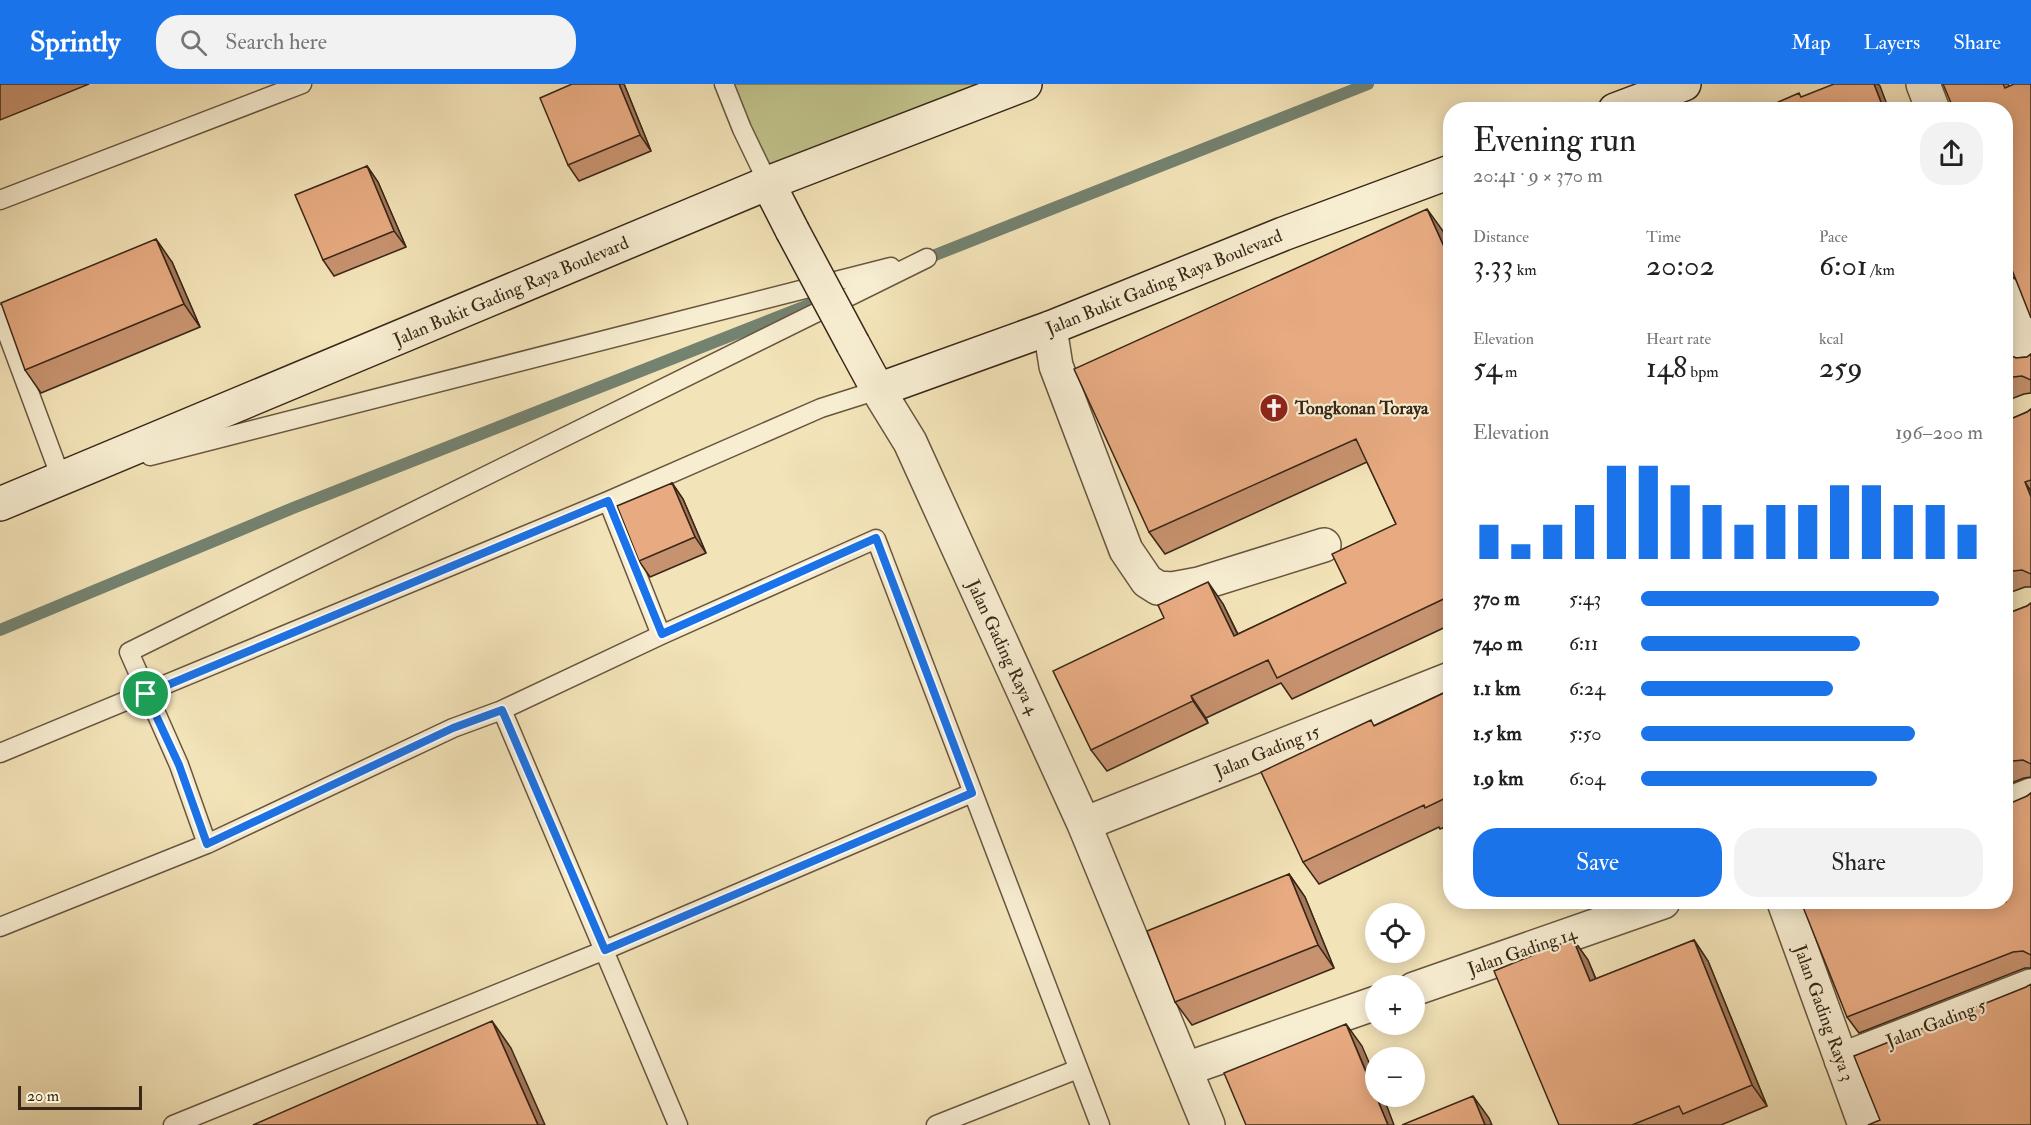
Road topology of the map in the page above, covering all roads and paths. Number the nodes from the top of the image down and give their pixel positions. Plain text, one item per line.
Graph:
1 (302, 84) edge
2 (724, 84) edge
3 (1024, 84) edge
4 (1684, 84) edge
5 (1923, 84) edge
6 (1636, 102) edge
7 (1930, 102) edge
8 (1443, 175) edge
9 (768, 183) junction
10 (0, 200) edge
11 (2013, 311) edge
12 (0, 314) edge
13 (1050, 328) junction
14 (2031, 356) edge
15 (878, 390) junction
16 (61, 478) junction
17 (608, 501) junction
18 (0, 504) edge
19 (1324, 545) dead end
20 (662, 634) junction
21 (1443, 681) edge
22 (146, 694) junction
23 (502, 710) junction
24 (0, 753) edge
25 (972, 793) junction
26 (2031, 795) edge
27 (2013, 802) edge
28 (1084, 824) junction
29 (207, 844) junction
30 (1643, 909) edge
31 (1787, 909) edge
32 (0, 927) edge
33 (605, 950) junction
34 (1425, 985) edge
35 (2031, 986) edge
36 (1365, 1007) edge
37 (1841, 1060) junction
38 (1078, 1069) junction
39 (1186, 1069) junction
40 (173, 1125) edge
41 (678, 1125) edge
42 (936, 1125) edge
43 (1100, 1125) edge
44 (1208, 1125) edge
45 (1864, 1125) edge

1 - 10 lane
2 - 9 lane
3 - 9 street, Jalan Bukit Gading Raya Boulevard
4 - 6 street
5 - 7 street
8 - 13 street, Jalan Bukit Gading Raya Boulevard
9 - 15 street, Jalan Gading Raya 4, bridge
9 - 16 street, Jalan Bukit Gading Raya Boulevard
11 - 14 street
12 - 16 lane
13 - 15 street, Jalan Bukit Gading Raya Boulevard
13 - 19 street
15 - 17 lane
15 - 28 street, Jalan Gading Raya 4
16 - 18 street, Jalan Bukit Gading Raya Boulevard
16 - 22 lane
17 - 20 lane
17 - 22 lane
20 - 23 lane
20 - 25 lane
21 - 28 street, Jalan Gading 15
22 - 24 lane
22 - 29 lane
23 - 29 lane
23 - 33 lane
25 - 33 lane
25 - 38 lane
26 - 27 street
28 - 39 street, Jalan Gading Raya 4
29 - 32 lane
30 - 34 street, Jalan Gading 14
31 - 37 street, Jalan Gading Raya 3
33 - 40 lane
33 - 41 lane
35 - 37 street, Jalan Gading 5
36 - 39 street
37 - 45 street, Jalan Gading Raya 3
38 - 42 lane
38 - 43 lane
39 - 44 street, Jalan Gading Raya 4

